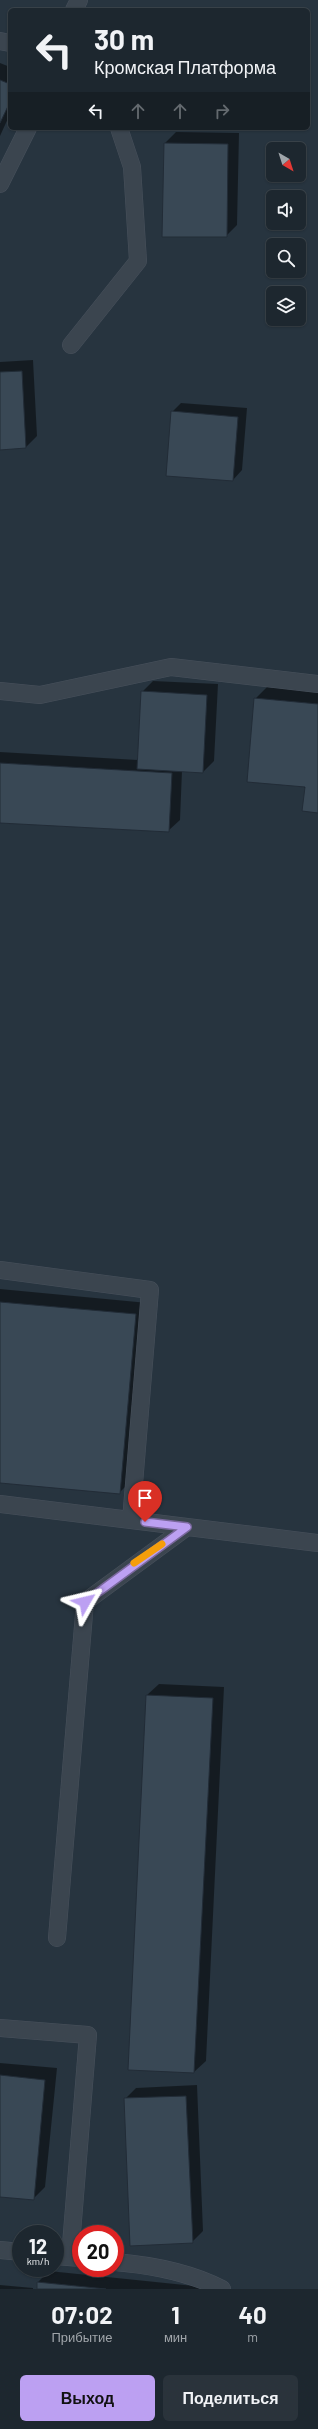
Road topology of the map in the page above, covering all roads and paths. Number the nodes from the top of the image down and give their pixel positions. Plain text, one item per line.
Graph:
1 (27, 130) edge
2 (120, 130) edge
3 (0, 184) edge
4 (71, 345) dead end
5 (318, 684) edge
6 (0, 691) edge
7 (0, 1270) edge
8 (0, 1504) edge
9 (131, 1520) junction
10 (187, 1527) junction
11 (318, 1543) edge
12 (56, 1938) dead end
13 (0, 2028) edge
14 (0, 2250) edge
15 (12, 2251) edge
16 (69, 2257) edge
17 (124, 2263) edge
18 (222, 2289) edge

1 - 3 lane
2 - 4 lane
5 - 6 lane
7 - 9 lane
8 - 9 lane
9 - 10 lane
10 - 11 lane
10 - 12 lane
13 - 16 lane
14 - 15 lane
17 - 18 lane

